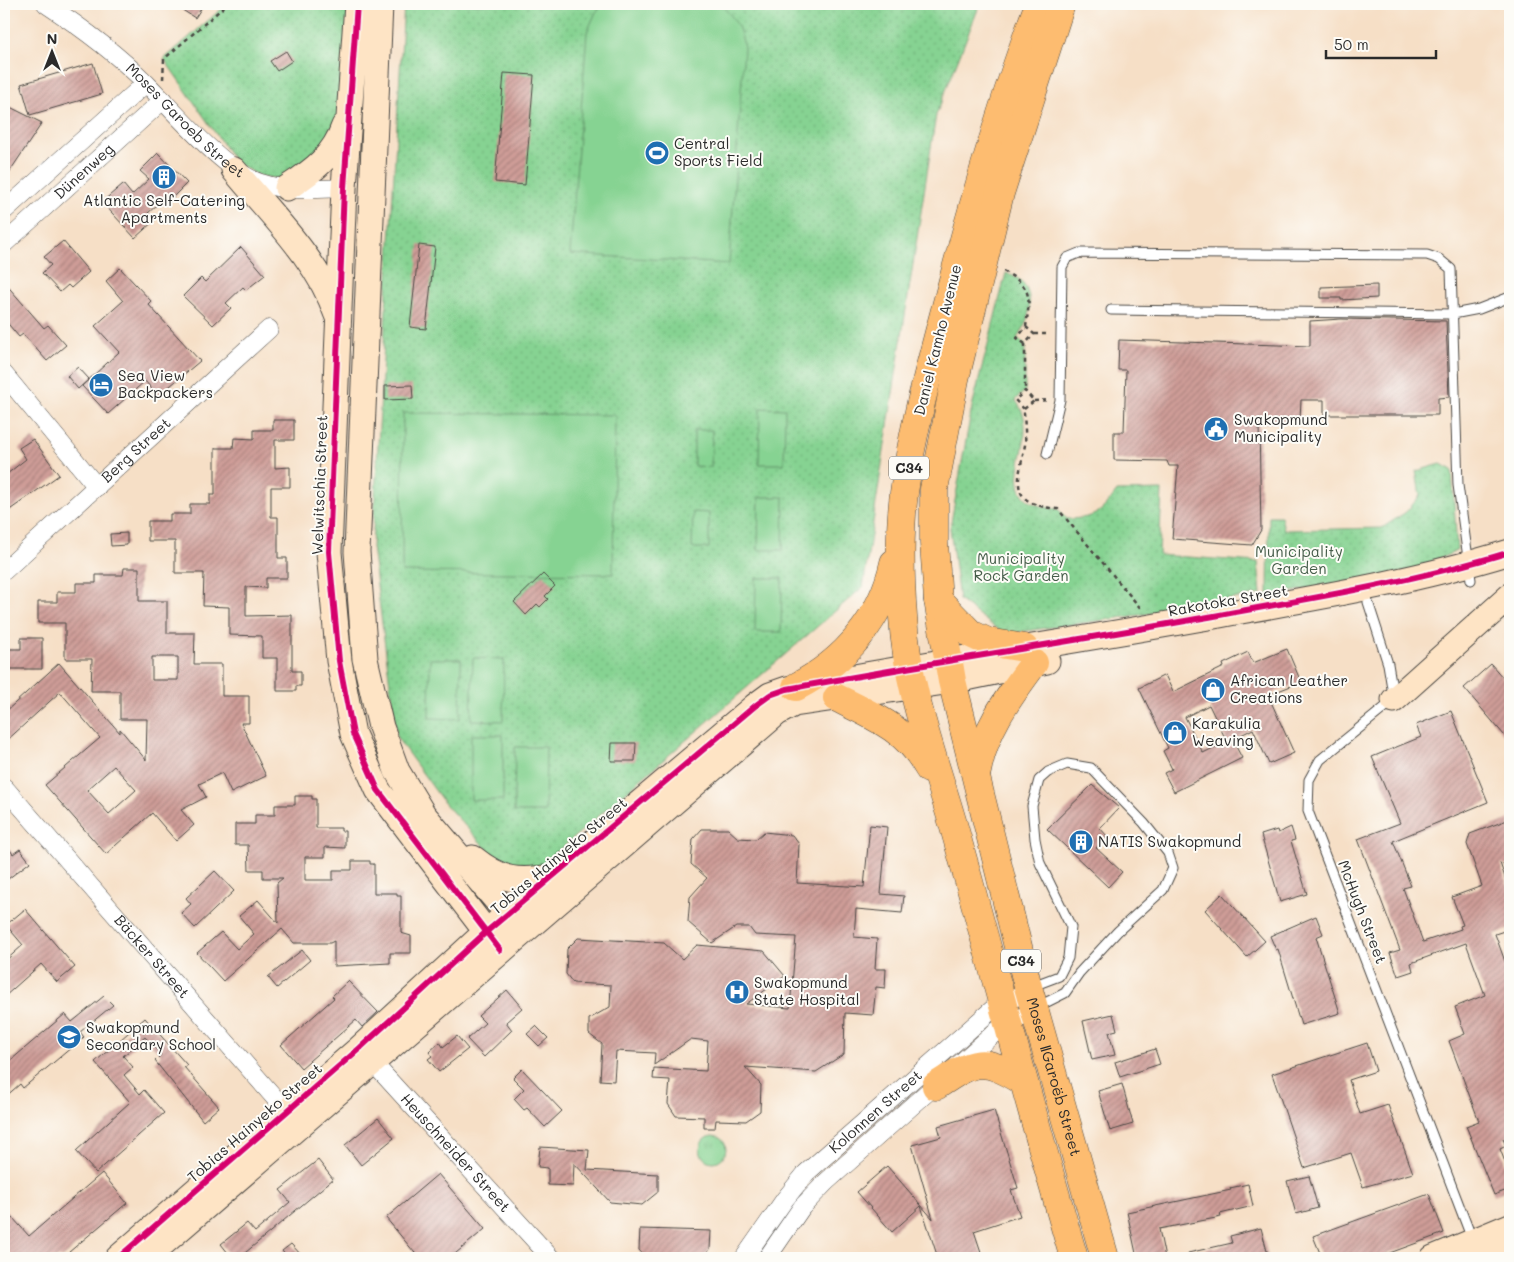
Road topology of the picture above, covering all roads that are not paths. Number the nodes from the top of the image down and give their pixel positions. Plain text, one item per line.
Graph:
1 (46, 4) edge
2 (357, 4) edge
3 (380, 4) edge
4 (1039, 4) edge
5 (1061, 4) edge
6 (146, 82) junction
7 (163, 100) junction
8 (351, 106) junction
9 (372, 154) junction
10 (234, 170) junction
11 (287, 188) junction
12 (344, 188) junction
13 (4, 212) edge
14 (371, 231) junction
15 (4, 244) edge
16 (1510, 297) edge
17 (1111, 310) dead end
18 (1453, 314) junction
19 (340, 325) junction
20 (269, 329) dead end
21 (4, 374) edge
22 (1047, 454) dead end
23 (97, 488) junction
24 (902, 526) junction
25 (1510, 552) edge
26 (1510, 568) edge
27 (4, 571) edge
28 (1471, 572) junction
29 (1510, 596) edge
30 (938, 600) junction
31 (1368, 602) junction
32 (1029, 656) junction
33 (950, 671) junction
34 (911, 677) junction
35 (796, 687) junction
36 (838, 698) junction
37 (1394, 700) junction
38 (976, 774) junction
39 (4, 787) edge
40 (947, 798) junction
41 (455, 849) junction
42 (554, 876) junction
43 (516, 923) junction
44 (493, 942) junction
45 (1032, 1001) junction
46 (1005, 1011) junction
47 (367, 1056) junction
48 (1023, 1081) junction
49 (936, 1086) junction
50 (294, 1119) junction
51 (1510, 1226) edge
52 (760, 1235) junction
53 (1510, 1246) edge
54 (1479, 1253) edge
55 (772, 1256) edge
56 (118, 1258) edge
57 (146, 1258) edge
58 (550, 1258) edge
59 (744, 1258) edge
60 (1074, 1258) edge
61 (1105, 1258) edge
62 (1433, 1258) edge

1 - 6 street, Moses Garoeb Street
2 - 8 street, Welwitschia Street
3 - 9 street
4 - 24 main road, Daniel Kamho Avenue / C34
5 - 30 main road, Daniel Kamho Avenue / C34
6 - 7 street, Moses Garoeb Street
6 - 13 street, Dünenweg
7 - 10 street, Moses Garoeb Street
7 - 15 street, Dünenweg
8 - 11 street
8 - 12 street, Welwitschia Street
9 - 12 street
9 - 14 street
10 - 11 street, Moses Garoeb Street
10 - 19 street
11 - 12 street, Moses Garoeb Street
12 - 14 street
12 - 19 street, Welwitschia Street
14 - 41 street
16 - 18 lane
17 - 18 lane
18 - 22 lane
18 - 28 lane
19 - 44 street, Welwitschia Street
20 - 23 street, Berg Street
21 - 23 street
23 - 27 street, Berg Street
24 - 34 main road, Daniel Kamho Avenue / C34
24 - 35 main road
25 - 28 street, Rakotoka Street
26 - 28 street, Rakotoka Street
28 - 31 street, Rakotoka Street
28 - 32 street, Rakotoka Street
29 - 37 street
30 - 32 main road
30 - 33 main road, Daniel Kamho Avenue / C34
31 - 32 street, Rakotoka Street
31 - 37 lane
32 - 33 street, Rakotoka Street
32 - 38 main road
33 - 34 street, Tobias Hainyeko Street
33 - 38 main road, Moses ǁGaroëb Street / C34
34 - 35 street, Tobias Hainyeko Street
34 - 36 street, Tobias Hainyeko Street
34 - 40 main road, Moses ǁGaroëb Street / C34
35 - 42 street, Tobias Hainyeko Street
36 - 40 main road
36 - 43 street, Tobias Hainyeko Street
37 - 54 lane, McHugh Street
38 - 45 main road, Moses ǁGaroëb Street / C34
39 - 50 street, Bäcker Street
40 - 46 main road, Moses ǁGaroëb Street / C34
41 - 42 street
41 - 43 street
42 - 43 street, Tobias Hainyeko Street
43 - 44 street, Tobias Hainyeko Street
44 - 47 street, Tobias Hainyeko Street
45 - 45 lane
45 - 46 street, Kolonnen Street
45 - 61 main road, Moses ǁGaroëb Street / C34
46 - 48 main road, Moses ǁGaroëb Street / C34
46 - 49 street, Kolonnen Street
46 - 52 street, Kolonnen Street
47 - 50 street, Tobias Hainyeko Street
47 - 58 street, Heuschneider Street
48 - 49 main road
48 - 60 main road, Moses ǁGaroëb Street / C34
49 - 55 street, Kolonnen Street
50 - 56 street, Tobias Hainyeko Street
50 - 57 street, Tobias Hainyeko Street
51 - 54 street
52 - 55 street
52 - 59 street, Kolonnen Street
53 - 54 street
54 - 62 street

